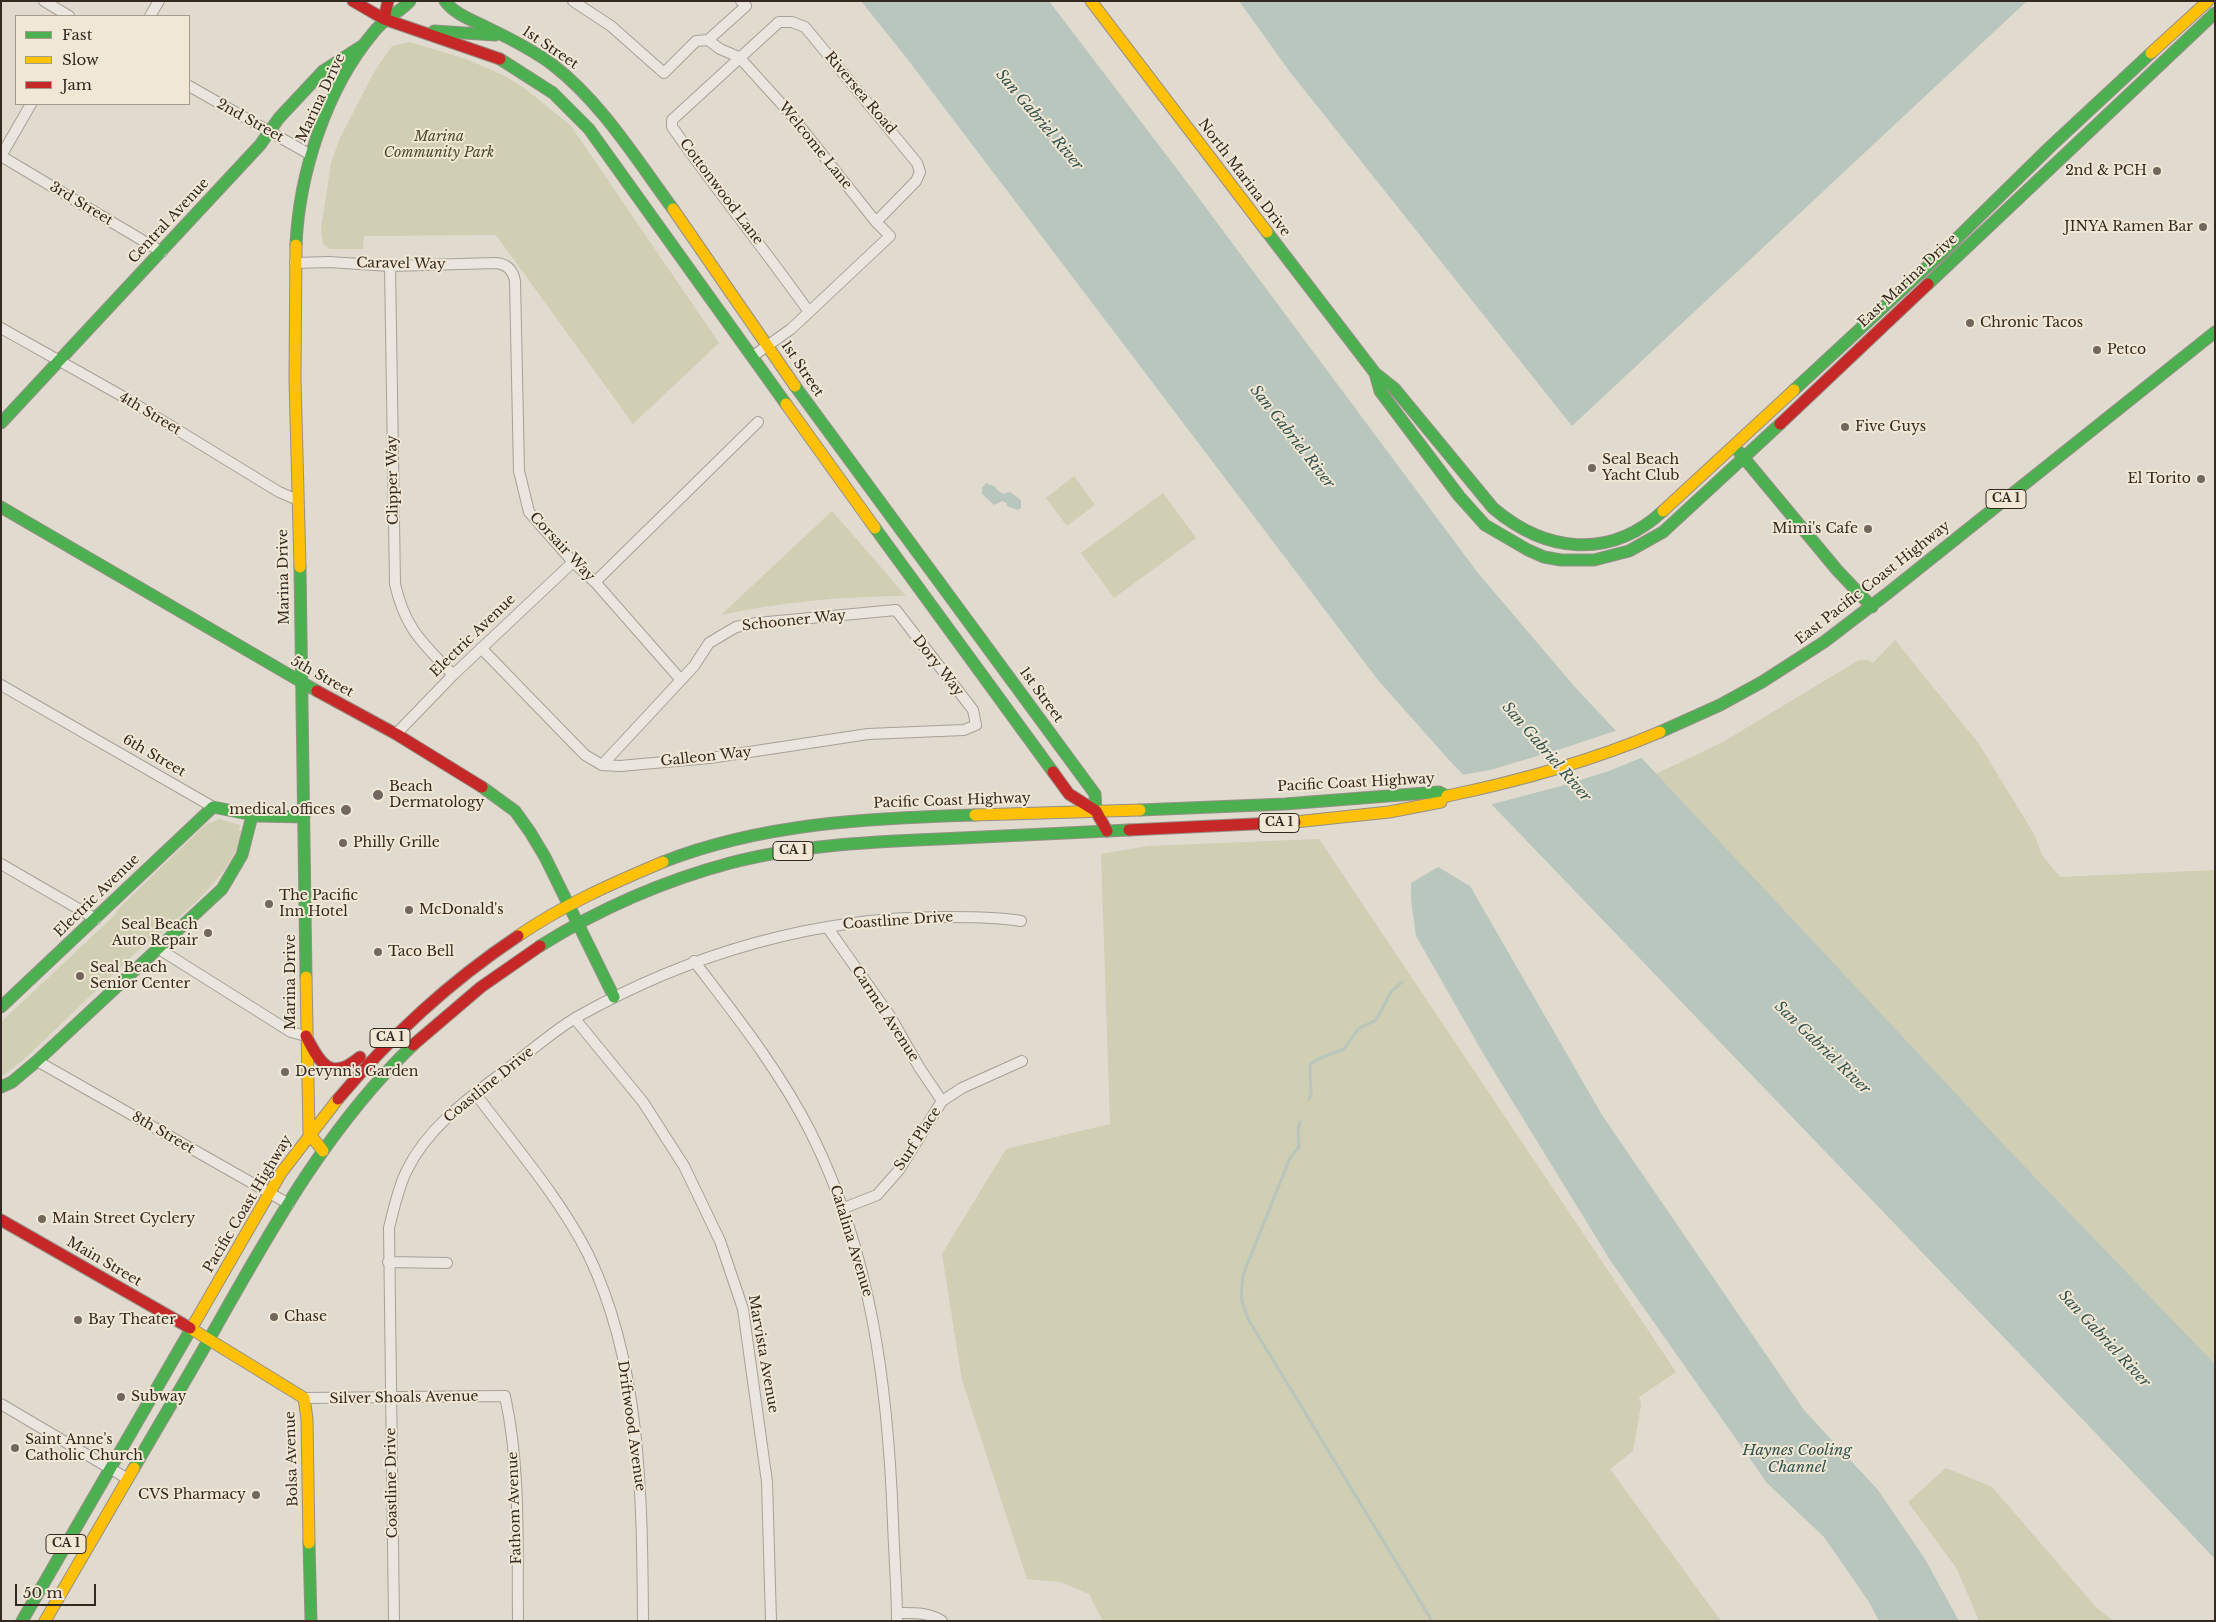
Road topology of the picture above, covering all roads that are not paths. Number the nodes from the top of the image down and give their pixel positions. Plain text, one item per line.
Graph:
1 (44, 1) edge
2 (158, 1) edge
3 (353, 1) edge
4 (388, 1) edge
5 (410, 1) edge
6 (445, 1) edge
7 (573, 1) edge
8 (741, 1) edge
9 (1091, 1) edge
10 (2208, 1) edge
11 (2215, 13) edge
12 (67, 15) edge
13 (151, 15) edge
14 (384, 19) junction
15 (420, 31) junction
16 (503, 35) junction
17 (708, 40) junction
18 (363, 45) junction
19 (739, 57) junction
20 (190, 87) edge
21 (30, 105) edge
22 (270, 131) junction
23 (311, 155) junction
24 (1, 156) edge
25 (876, 222) junction
26 (162, 252) junction
27 (295, 263) junction
28 (390, 266) junction
29 (507, 266) joint
30 (809, 312) junction
31 (1, 328) edge
32 (2215, 332) edge
33 (768, 345) junction
34 (753, 356) junction
35 (58, 361) junction
36 (1375, 373) junction
37 (758, 422) dead end
38 (1, 423) edge
39 (1733, 446) junction
40 (1744, 458) junction
41 (298, 500) junction
42 (1, 506) edge
43 (1606, 543) joint
44 (1612, 557) joint
45 (573, 562) junction
46 (595, 582) junction
47 (1872, 606) junction
48 (896, 610) joint
49 (482, 648) junction
50 (453, 674) junction
51 (681, 680) junction
52 (301, 682) junction
53 (1, 685) edge
54 (976, 724) joint
55 (396, 734) junction
56 (602, 765) junction
57 (1449, 795) junction
58 (213, 806) junction
59 (1096, 811) junction
60 (252, 816) junction
61 (304, 817) junction
62 (1107, 831) junction
63 (1, 864) edge
64 (568, 904) junction
65 (96, 920) junction
66 (1021, 921) dead end
67 (578, 923) junction
68 (827, 927) junction
69 (159, 948) junction
70 (485, 957) junction
71 (694, 961) junction
72 (497, 974) junction
73 (614, 997) junction
74 (1, 1007) edge
75 (422, 1008) junction
76 (575, 1018) junction
77 (306, 1036) junction
78 (37, 1061) junction
79 (1022, 1061) dead end
80 (1, 1087) edge
81 (475, 1093) junction
82 (942, 1101) junction
83 (308, 1132) junction
84 (323, 1151) junction
85 (269, 1194) junction
86 (289, 1204) junction
87 (844, 1208) junction
88 (1, 1220) edge
89 (388, 1262) junction
90 (447, 1263) dead end
91 (191, 1330) junction
92 (209, 1339) junction
93 (505, 1396) joint
94 (304, 1398) junction
95 (391, 1398) junction
96 (1, 1404) edge
97 (110, 1468) junction
98 (128, 1478) junction
99 (897, 1617) edge
100 (22, 1621) edge
101 (45, 1621) edge
102 (311, 1621) edge
103 (394, 1621) edge
104 (518, 1621) edge
105 (643, 1621) edge
106 (771, 1621) edge
107 (942, 1621) edge

1 - 12 street
2 - 13 street
3 - 14 main road, 1st Street
4 - 14 main road, Marina Drive
5 - 14 main road, Marina Drive
6 - 16 main road
7 - 17 street
8 - 17 street
9 - 36 main road, North Marina Drive
10 - 39 main road, East Marina Drive
11 - 40 main road, East Marina Drive
14 - 15 main road, 1st Street
14 - 18 main road, Marina Drive
15 - 16 main road, 1st Street
15 - 34 main road, 1st Street
16 - 33 main road, 1st Street
17 - 19 street
18 - 22 main road, Central Avenue
18 - 23 main road, Marina Drive
19 - 25 street, Welcome Lane
19 - 25 street, Riversea Road
19 - 30 street, Cottonwood Lane
20 - 22 street, 2nd Street
21 - 24 street
22 - 23 street, 2nd Street
22 - 26 main road, Central Avenue
23 - 27 main road, Marina Drive
24 - 26 street, 3rd Street
25 - 30 street, Welcome Lane
26 - 35 main road, Central Avenue
27 - 28 street, Caravel Way
27 - 41 main road, Marina Drive
28 - 29 street, Caravel Way
28 - 50 street, Clipper Way
29 - 45 street, Corsair Way
30 - 33 street
31 - 35 street, 4th Street
32 - 47 main road, East Pacific Coast Highway / CA 1
33 - 34 street
33 - 59 main road, 1st Street
34 - 59 main road, 1st Street
35 - 38 main road, Central Avenue
35 - 41 street, 4th Street
36 - 43 main road, North Marina Drive
36 - 44 main road, North Marina Drive
37 - 46 street
39 - 40 main road
39 - 43 main road, East Marina Drive
40 - 44 main road, East Marina Drive
40 - 47 main road
41 - 52 main road, Marina Drive
42 - 52 main road, 5th Street
45 - 46 street, Corsair Way
45 - 49 street, Electric Avenue
46 - 51 street, Corsair Way
47 - 57 main road, East Pacific Coast Highway / CA 1
48 - 51 street, Schooner Way
48 - 54 street, Dory Way
49 - 50 street, Electric Avenue
49 - 56 street
50 - 55 street, Electric Avenue
51 - 56 street, Schooner Way
52 - 55 main road, 5th Street
52 - 61 main road, Marina Drive
53 - 58 street, 6th Street
54 - 56 street, Galleon Way
55 - 64 main road, 5th Street
57 - 59 main road, Pacific Coast Highway / CA 1
57 - 62 main road, Pacific Coast Highway / CA 1
58 - 60 main road, 6th Street
58 - 65 main road, Electric Avenue
59 - 62 main road, 1st Street
59 - 64 main road, Pacific Coast Highway / CA 1
60 - 61 main road, 6th Street
60 - 69 main road
61 - 77 main road, Marina Drive
62 - 67 main road, Pacific Coast Highway / CA 1
63 - 65 street
64 - 67 main road, 5th Street
64 - 70 main road, Pacific Coast Highway / CA 1
65 - 74 main road, Electric Avenue
66 - 68 street, Coastline Drive
67 - 72 main road, Pacific Coast Highway / CA 1
67 - 73 main road
68 - 71 street, Coastline Drive
68 - 82 street, Carmel Avenue
69 - 77 street
69 - 78 main road
70 - 72 main road
70 - 75 main road, Pacific Coast Highway / CA 1
71 - 73 street, Coastline Drive
71 - 87 street, Catalina Avenue
72 - 84 main road, Pacific Coast Highway / CA 1
73 - 76 street, Coastline Drive
75 - 77 main road
75 - 83 main road, Pacific Coast Highway / CA 1
76 - 81 street, Coastline Drive
76 - 106 street, Marvista Avenue
77 - 83 main road, Marina Drive
78 - 80 main road
78 - 85 street, 8th Street
79 - 82 street, Surf Place
81 - 89 street, Coastline Drive
81 - 105 street, Driftwood Avenue
82 - 87 street, Surf Place
83 - 84 main road
83 - 85 main road, Pacific Coast Highway / CA 1
84 - 86 main road, Pacific Coast Highway / CA 1
85 - 86 street, 8th Street
85 - 91 main road, Pacific Coast Highway / CA 1
86 - 92 main road, Pacific Coast Highway / CA 1
87 - 99 street, Catalina Avenue
88 - 91 main road, Main Street
89 - 90 street
89 - 95 street, Coastline Drive
91 - 92 main road, Bolsa Avenue
91 - 97 main road, Pacific Coast Highway / CA 1
92 - 94 main road, Bolsa Avenue
92 - 98 main road, Pacific Coast Highway / CA 1
93 - 95 street, Silver Shoals Avenue
93 - 104 street, Fathom Avenue
94 - 95 street, Silver Shoals Avenue
94 - 102 main road, Bolsa Avenue
95 - 103 street, Coastline Drive
96 - 97 street
97 - 98 street
97 - 100 main road, Pacific Coast Highway / CA 1
98 - 101 main road, Pacific Coast Highway / CA 1
99 - 107 street

